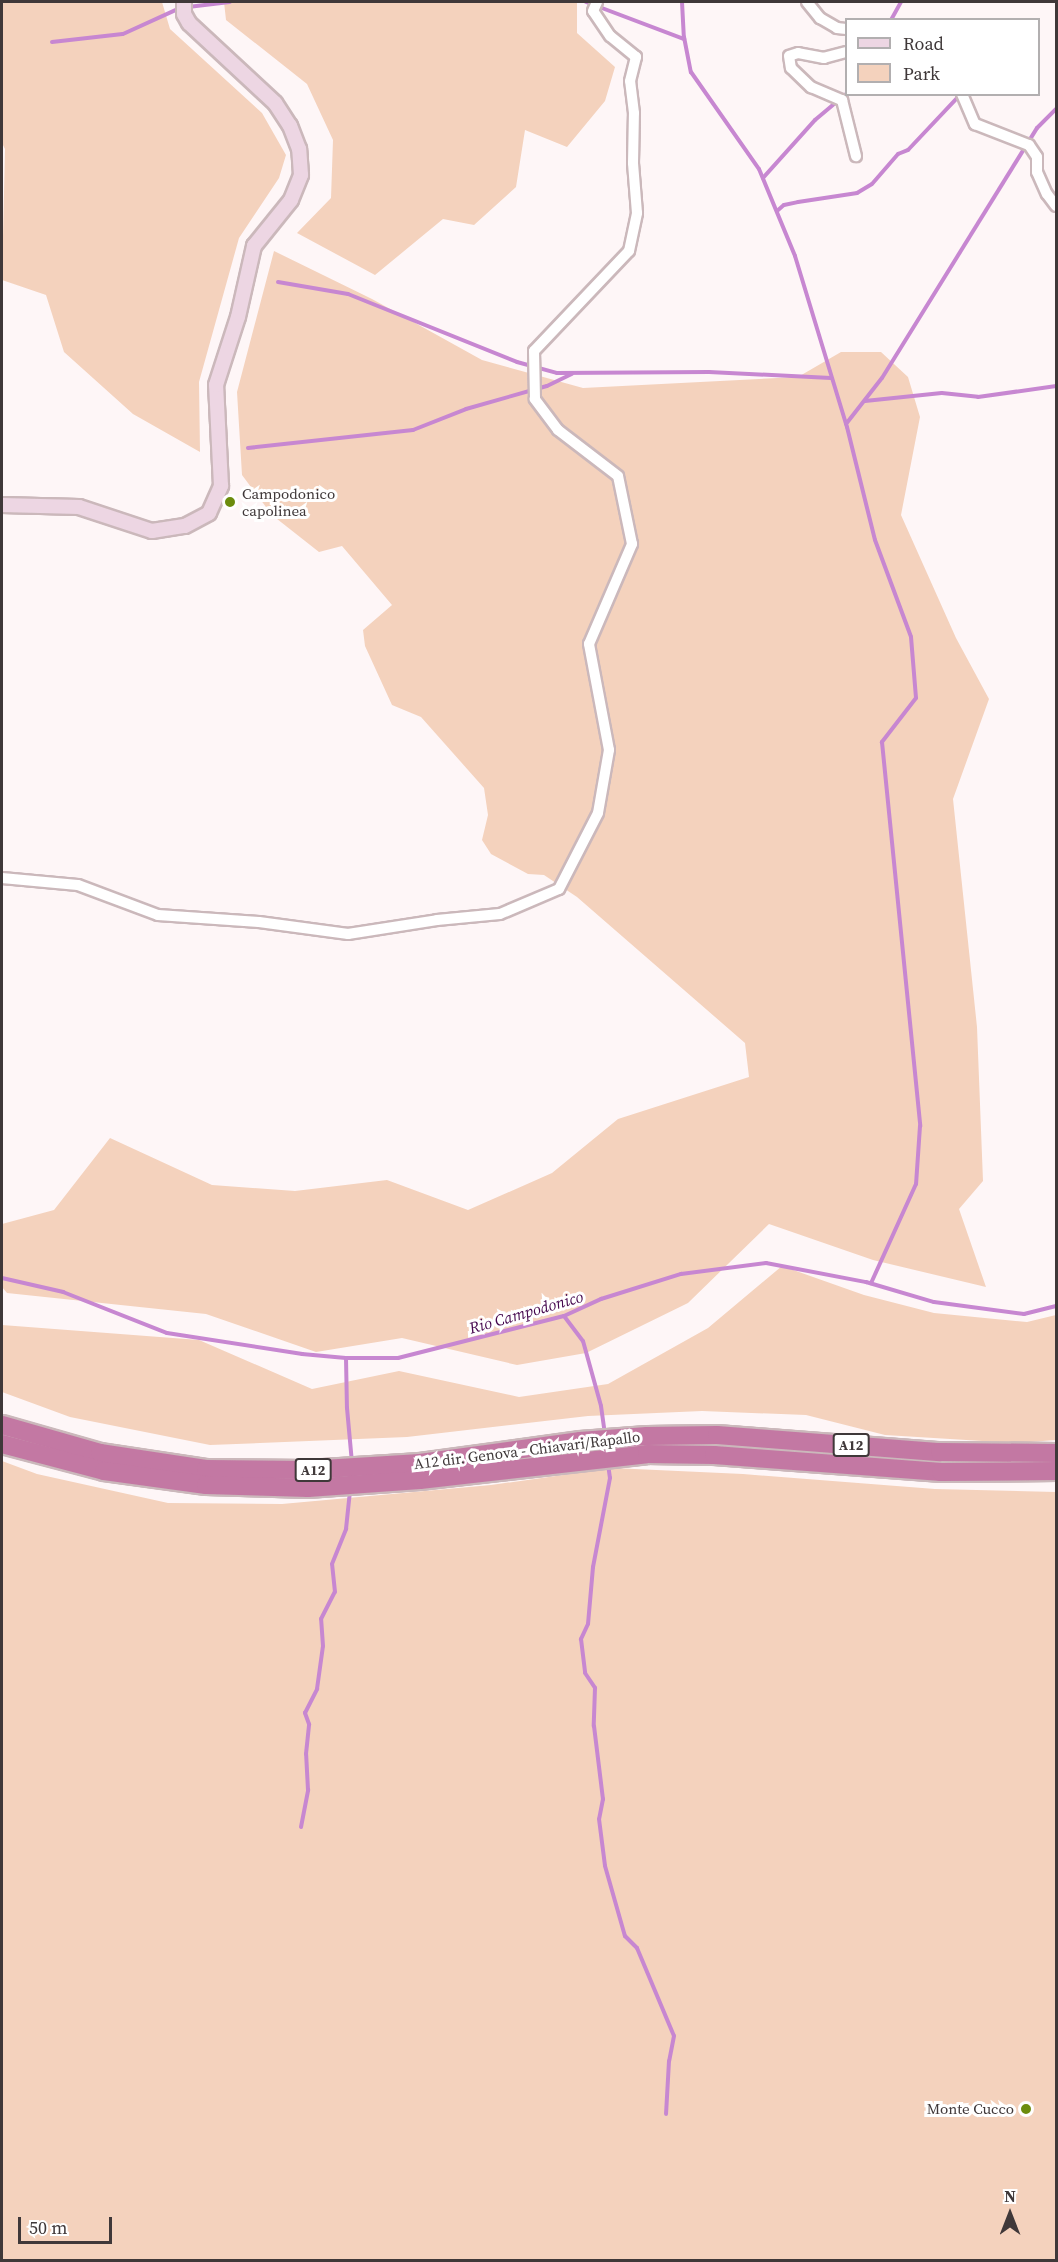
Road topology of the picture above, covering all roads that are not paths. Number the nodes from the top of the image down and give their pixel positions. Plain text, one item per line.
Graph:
1 (184, 2) edge
2 (597, 2) edge
3 (807, 2) edge
4 (845, 29) edge
5 (845, 52) edge
6 (963, 96) edge
7 (856, 156) dead end
8 (1056, 206) edge
9 (2, 505) edge
10 (2, 878) edge
11 (2, 1425) edge
12 (2, 1444) edge
13 (1056, 1453) edge
14 (1056, 1471) edge
15 (420, 1472) junction
16 (206, 1477) junction

1 - 9 street
2 - 10 street
3 - 4 street
5 - 7 street
6 - 8 street
11 - 16 highway, A12 dir. Genova - Chiavari/Rapallo / A12
12 - 16 highway, A12
13 - 15 highway, A12 dir. Genova - Chiavari/Rapallo / A12
14 - 15 highway, A12
15 - 16 highway, A12 dir. Genova - Chiavari/Rapallo / A12

